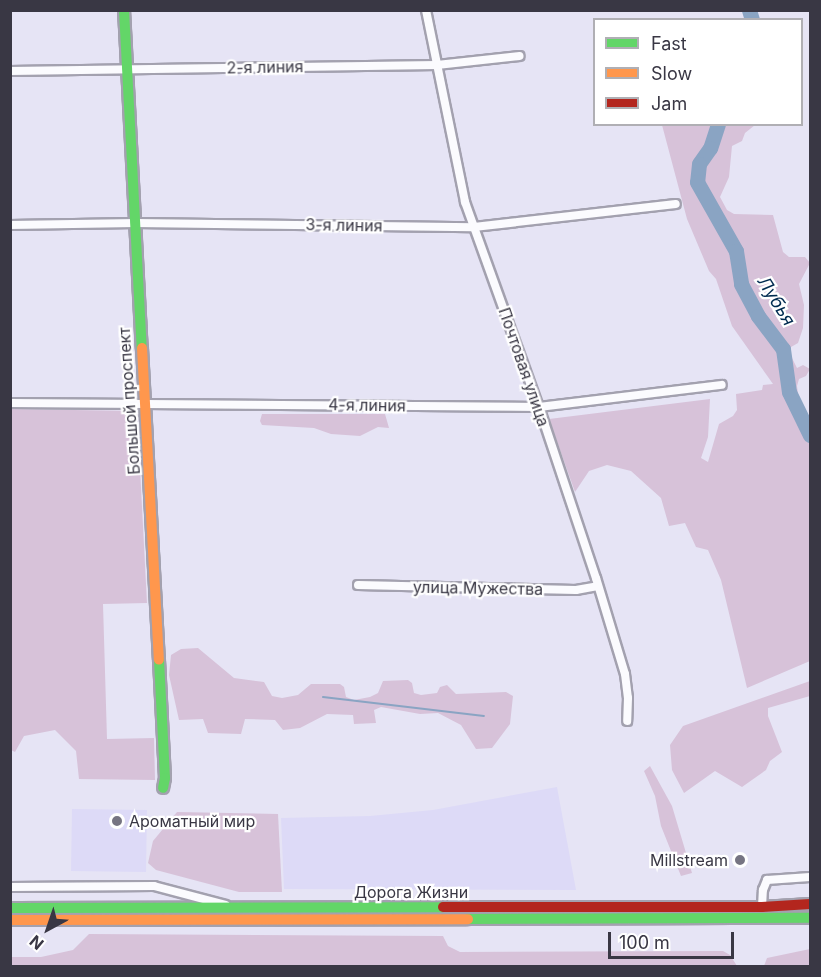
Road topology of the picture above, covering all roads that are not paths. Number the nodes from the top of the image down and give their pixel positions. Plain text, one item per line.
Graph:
1 (124, 10) edge
2 (426, 10) edge
3 (520, 56) dead end
4 (437, 65) junction
5 (127, 68) junction
6 (10, 70) edge
7 (676, 204) dead end
8 (136, 223) junction
9 (10, 225) edge
10 (474, 227) junction
11 (722, 385) dead end
12 (10, 404) edge
13 (145, 406) junction
14 (539, 408) junction
15 (358, 585) dead end
16 (598, 586) junction
17 (627, 721) dead end
18 (163, 788) dead end
19 (810, 877) edge
20 (10, 887) edge
21 (810, 904) edge
22 (236, 907) junction
23 (762, 907) junction
24 (10, 908) edge
25 (810, 918) edge
26 (10, 921) edge

1 - 5 main road, Большой проспект
2 - 4 street, Почтовая улица
3 - 4 street, 2-я линия
4 - 5 street, 2-я линия
4 - 10 street, Почтовая улица
5 - 6 street, 2-я линия
5 - 8 main road, Большой проспект
7 - 10 street, 3-я линия
8 - 9 street, 3-я линия
8 - 10 street, 3-я линия
8 - 13 main road, Большой проспект
10 - 14 street, Почтовая улица
11 - 14 street, 4-я линия
12 - 13 street, 4-я линия
13 - 14 street, 4-я линия
13 - 18 main road, Большой проспект
14 - 16 street, Почтовая улица
15 - 16 street, улица Мужества
16 - 17 street, Почтовая улица
19 - 23 street
20 - 22 street
21 - 23 main road, Дорога Жизни
22 - 23 main road, Дорога Жизни
22 - 24 main road, Дорога Жизни
25 - 26 main road, Дорога Жизни

